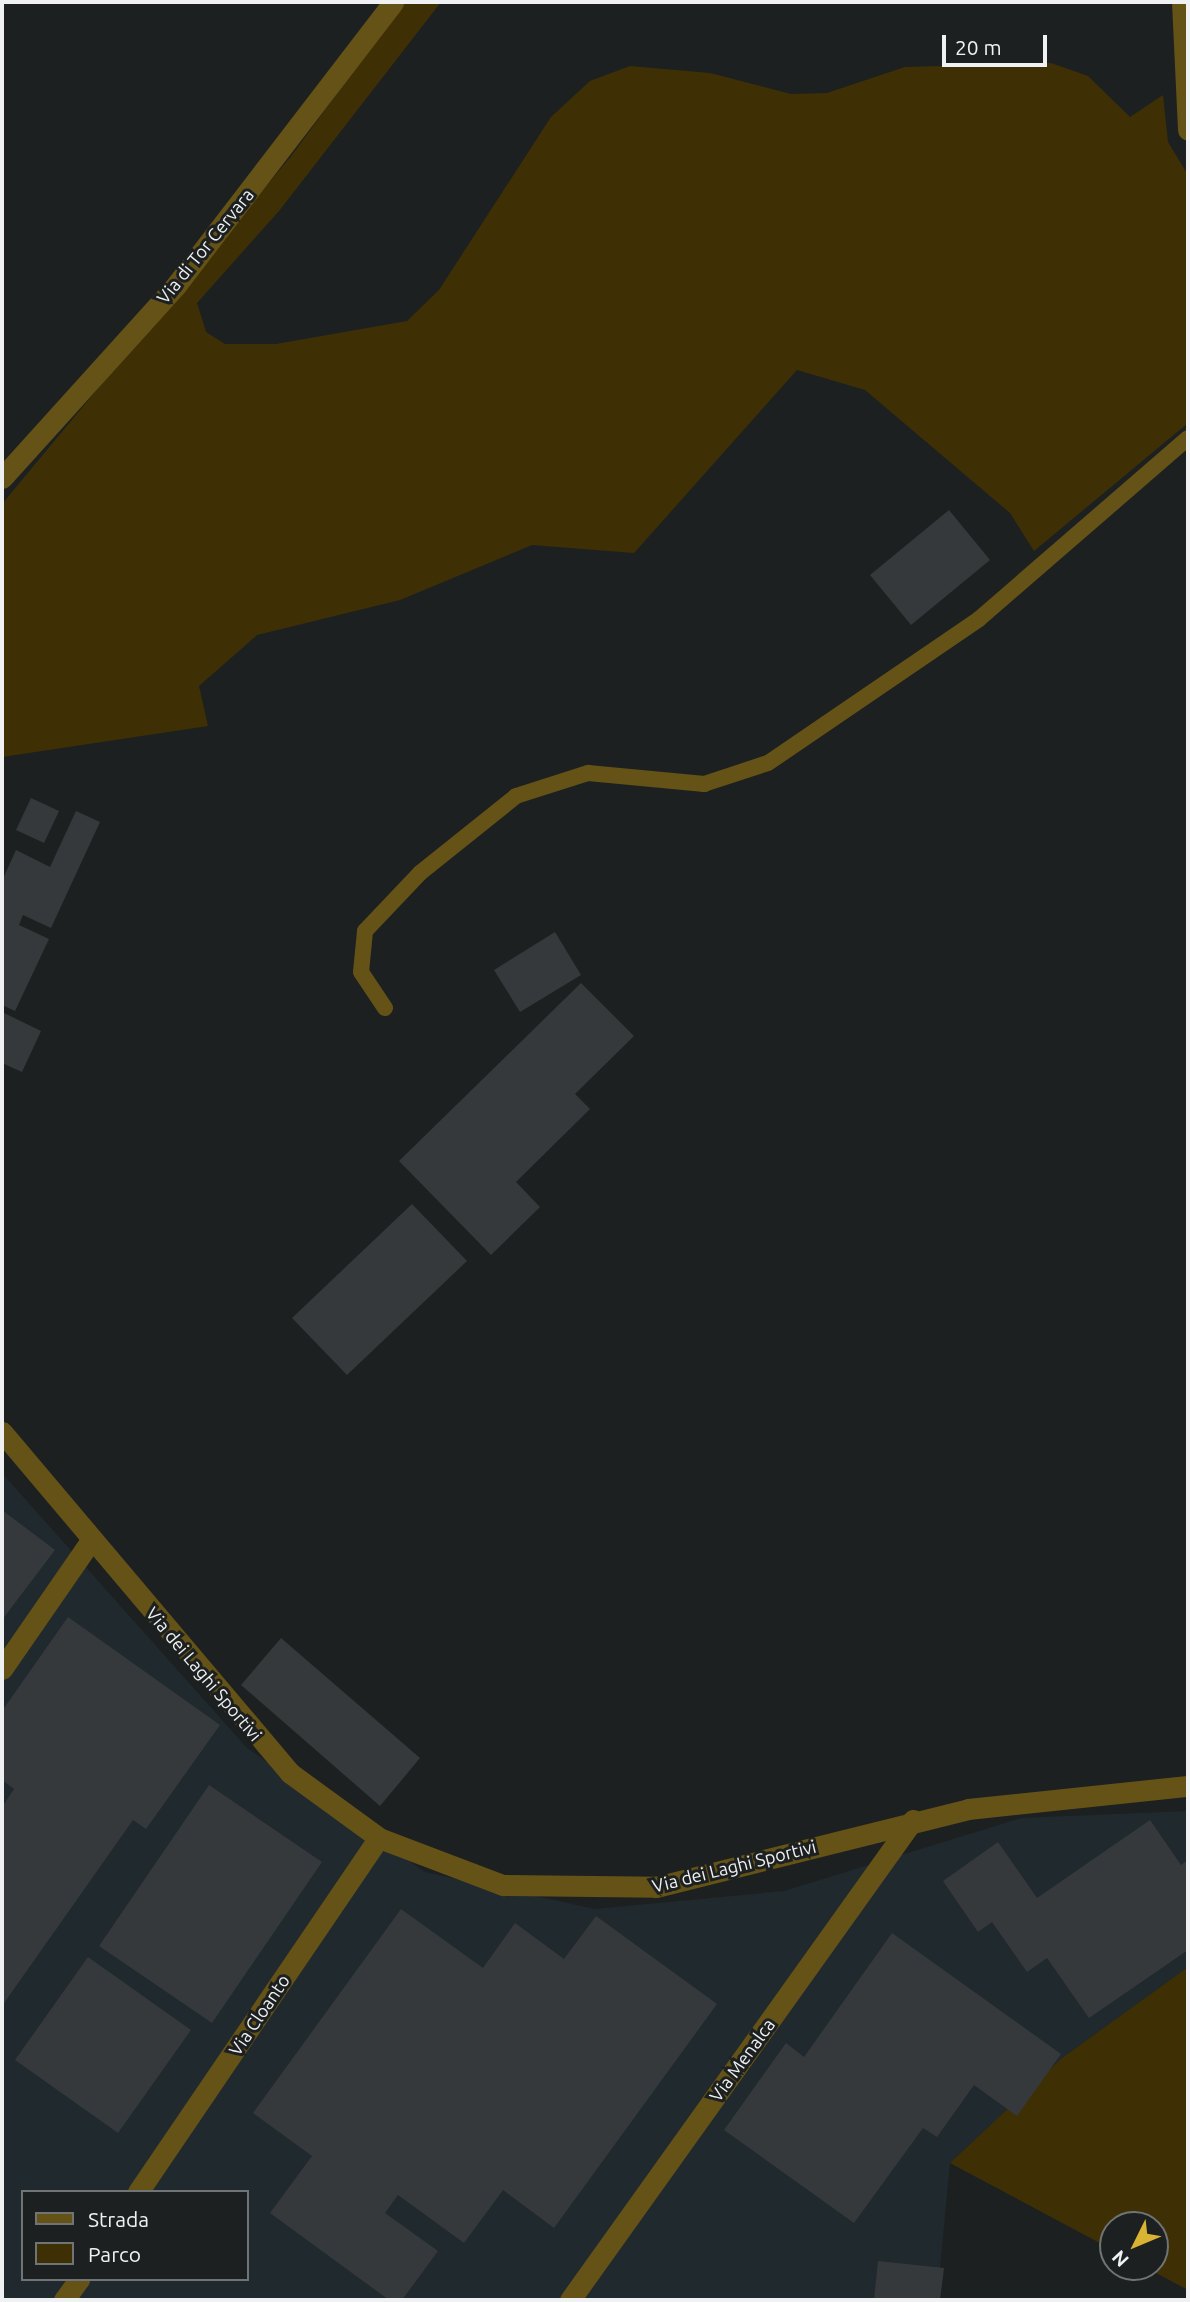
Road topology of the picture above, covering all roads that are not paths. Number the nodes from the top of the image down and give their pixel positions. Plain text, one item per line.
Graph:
1 (393, 2) edge
2 (1182, 2) edge
3 (1188, 130) edge
4 (1188, 438) edge
5 (2, 478) edge
6 (384, 1008) dead end
7 (2, 1432) edge
8 (92, 1539) junction
9 (2, 1669) edge
10 (1188, 1786) edge
11 (913, 1820) junction
12 (379, 1838) junction
13 (139, 2190) edge
14 (78, 2281) edge
15 (64, 2300) edge
16 (570, 2300) edge

1 - 5 street, Via di Tor Cervara
2 - 3 street
4 - 6 lane
7 - 8 street, Via dei Laghi Sportivi
8 - 9 street
8 - 12 street, Via dei Laghi Sportivi
10 - 11 street, Via dei Laghi Sportivi
11 - 12 street, Via dei Laghi Sportivi
11 - 16 street, Via Menalca
12 - 13 street, Via Cloanto
14 - 15 street

